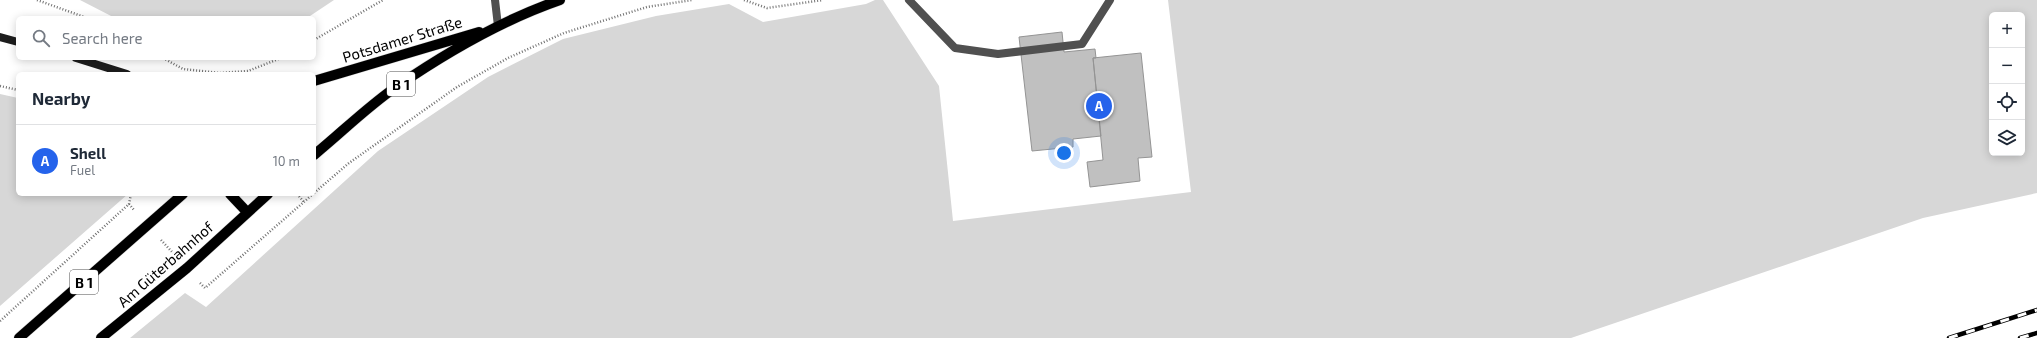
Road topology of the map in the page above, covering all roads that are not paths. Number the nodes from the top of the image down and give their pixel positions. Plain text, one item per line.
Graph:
1 (495, 0) edge
2 (560, 0) edge
3 (909, 0) edge
4 (1110, 0) edge
5 (498, 26) junction
6 (0, 37) edge
7 (16, 41) edge
8 (83, 60) edge
9 (102, 65) junction
10 (109, 72) edge
11 (121, 72) edge
12 (316, 80) edge
13 (316, 153) edge
14 (181, 196) edge
15 (232, 196) edge
16 (266, 196) edge
17 (247, 212) junction
18 (19, 338) edge
19 (101, 338) edge

1 - 5 lane
2 - 5 main road, Potsdamer Straße / B 1
3 - 4 lane
5 - 12 main road, Potsdamer Straße / B 1
5 - 13 main road, Potsdamer Straße / B 1
6 - 7 street
8 - 9 street
9 - 10 street
9 - 11 street
14 - 18 main road, B 1
15 - 17 main road
16 - 17 main road
17 - 19 main road, Am Güterbahnhof

